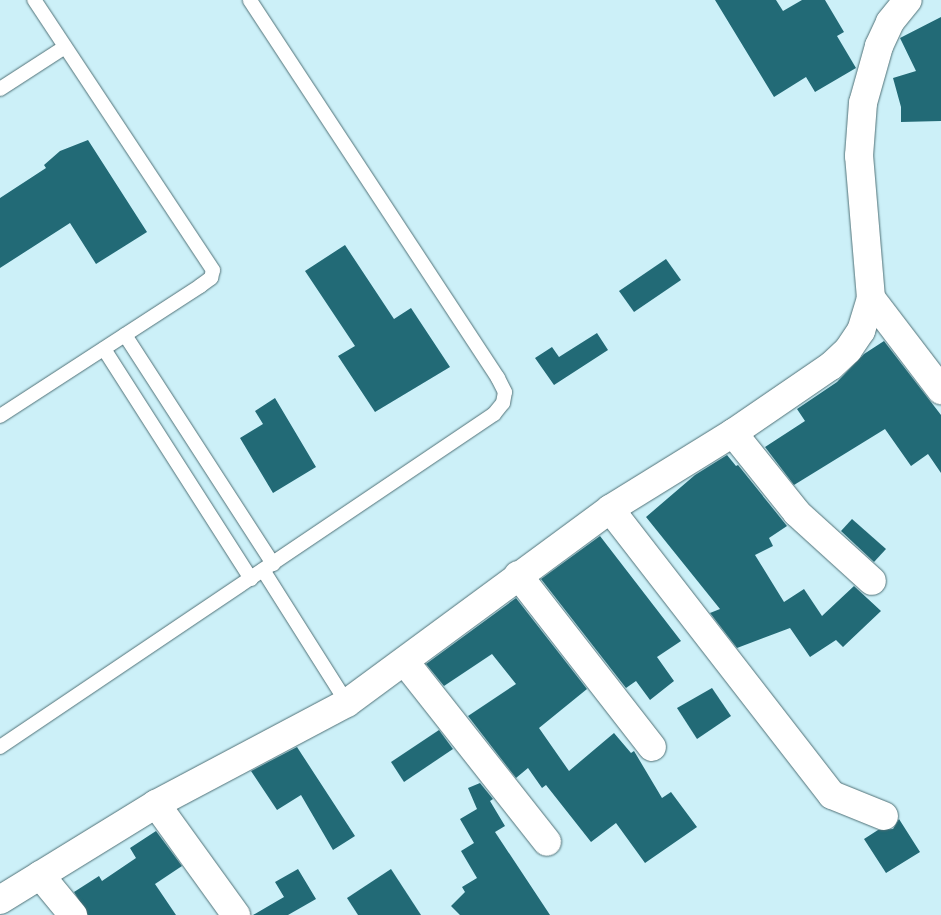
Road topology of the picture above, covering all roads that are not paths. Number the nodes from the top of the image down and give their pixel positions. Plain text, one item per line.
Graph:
1 (34, 0) edge
2 (250, 0) edge
3 (908, 0) edge
4 (65, 47) junction
5 (0, 89) edge
6 (872, 298) junction
7 (125, 335) junction
8 (104, 349) junction
9 (941, 390) edge
10 (0, 416) edge
11 (733, 433) junction
12 (610, 509) junction
13 (268, 567) junction
14 (518, 575) junction
15 (251, 579) junction
16 (872, 581) dead end
17 (405, 662) junction
18 (347, 703) junction
19 (0, 747) edge
20 (652, 747) dead end
21 (156, 804) junction
22 (884, 816) dead end
23 (547, 842) dead end
24 (40, 875) junction
25 (0, 900) edge
26 (223, 910) edge
27 (73, 915) edge

1 - 4 lane
2 - 13 lane
3 - 6 main road
4 - 5 lane
4 - 7 lane
6 - 9 main road
6 - 11 main road
7 - 8 lane
7 - 13 lane
8 - 10 lane
8 - 15 lane
11 - 12 main road
11 - 16 main road
12 - 14 main road
12 - 22 main road
13 - 15 lane
13 - 18 lane
14 - 17 main road
14 - 20 main road
15 - 19 lane
17 - 18 main road
17 - 23 main road
18 - 21 main road
21 - 24 main road
21 - 26 main road
24 - 25 main road
24 - 27 main road

